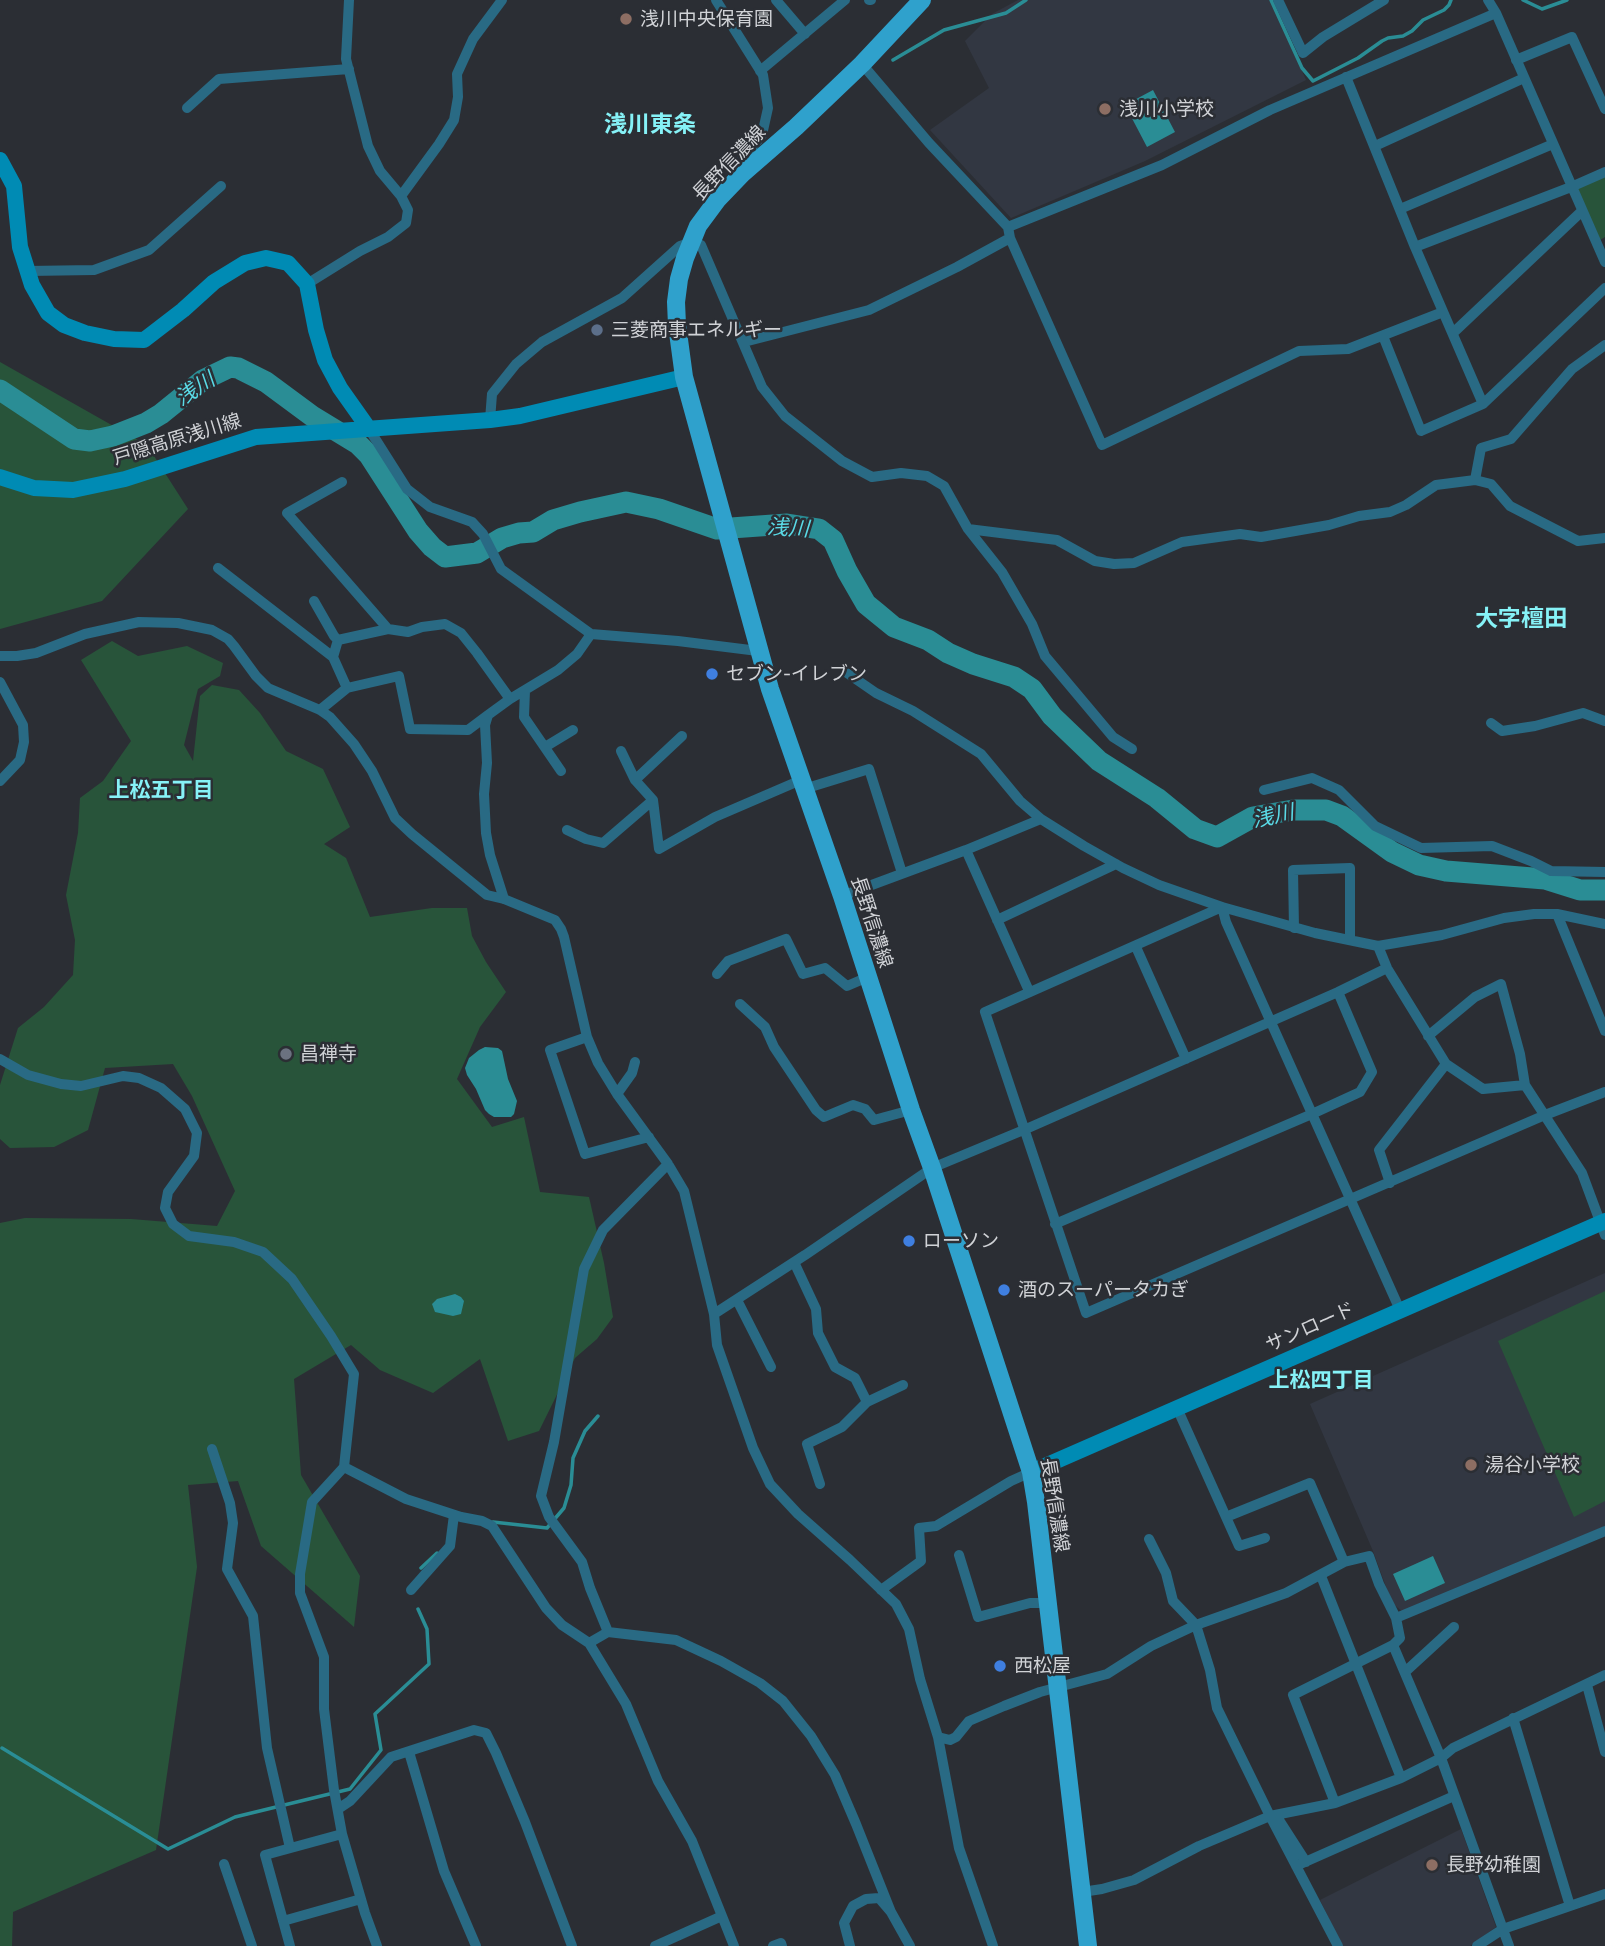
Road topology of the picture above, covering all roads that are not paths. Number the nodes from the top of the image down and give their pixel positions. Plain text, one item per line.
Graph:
1 (349, 0) edge
2 (502, 0) edge
3 (716, 0) edge
4 (776, 0) edge
5 (845, 0) edge
6 (922, 0) edge
7 (1278, 0) edge
8 (1384, 0) edge
9 (1488, 0) edge
10 (1496, 13) junction
11 (805, 34) junction
12 (1516, 60) junction
13 (862, 64) junction
14 (349, 69) junction
15 (761, 71) junction
16 (1346, 77) junction
17 (1524, 78) junction
18 (1601, 90) edge
19 (187, 108) dead end
20 (1605, 110) edge
21 (1553, 144) junction
22 (1375, 146) junction
23 (0, 160) edge
24 (1605, 172) edge
25 (742, 174) junction
26 (221, 186) dead end
27 (1571, 187) junction
28 (401, 196) junction
29 (1400, 209) junction
30 (1582, 211) junction
31 (1009, 232) junction
32 (692, 242) junction
33 (1415, 247) junction
34 (1605, 262) edge
35 (28, 271) junction
36 (307, 284) junction
37 (1605, 288) edge
38 (1443, 312) junction
39 (1453, 333) junction
40 (1383, 336) junction
41 (744, 342) junction
42 (1605, 345) edge
43 (684, 377) junction
44 (1483, 404) junction
45 (490, 420) junction
46 (363, 429) junction
47 (0, 477) edge
48 (1475, 480) junction
49 (342, 482) dead end
50 (968, 529) junction
51 (1605, 538) edge
52 (218, 568) dead end
53 (314, 601) dead end
54 (388, 629) junction
55 (591, 634) junction
56 (338, 640) junction
57 (758, 651) junction
58 (0, 656) edge
59 (333, 657) junction
60 (847, 673) dead end
61 (0, 682) edge
62 (347, 688) junction
63 (525, 690) junction
64 (510, 699) junction
65 (320, 710) junction
66 (488, 715) junction
67 (1605, 721) edge
68 (1491, 723) dead end
69 (573, 730) dead end
70 (682, 736) dead end
71 (545, 747) junction
72 (1132, 749) dead end
73 (621, 751) dead end
74 (561, 771) dead end
75 (635, 780) junction
76 (0, 781) edge
77 (803, 784) junction
78 (1264, 790) dead end
79 (653, 800) junction
80 (1041, 819) junction
81 (567, 830) dead end
82 (966, 850) junction
83 (1116, 864) junction
84 (1605, 872) edge
85 (902, 873) junction
86 (842, 896) junction
87 (504, 899) junction
88 (1222, 907) junction
89 (1557, 914) junction
90 (997, 920) junction
91 (1605, 924) edge
92 (1294, 928) junction
93 (1350, 940) junction
94 (1378, 946) junction
95 (1136, 947) junction
96 (1387, 968) junction
97 (717, 974) dead end
98 (868, 977) junction
99 (1029, 991) junction
100 (1338, 992) junction
101 (740, 1004) dead end
102 (1270, 1021) junction
103 (1605, 1031) edge
104 (1428, 1036) junction
105 (587, 1038) junction
106 (0, 1059) edge
107 (1186, 1059) junction
108 (635, 1062) dead end
109 (1446, 1065) junction
110 (1525, 1085) junction
111 (1605, 1092) edge
112 (617, 1094) junction
113 (911, 1110) junction
114 (1312, 1114) junction
115 (1545, 1115) junction
116 (1026, 1129) junction
117 (649, 1137) junction
118 (668, 1164) junction
119 (932, 1168) junction
120 (1390, 1183) junction
121 (1351, 1200) junction
122 (1055, 1224) junction
123 (1604, 1226) edge
124 (794, 1262) junction
125 (737, 1300) junction
126 (1400, 1310) junction
127 (714, 1314) junction
128 (771, 1367) dead end
129 (904, 1385) dead end
130 (867, 1402) junction
131 (1177, 1408) junction
132 (212, 1449) dead end
133 (344, 1467) junction
134 (1031, 1472) junction
135 (820, 1484) dead end
136 (454, 1515) junction
137 (1226, 1517) junction
138 (1605, 1531) edge
139 (1265, 1538) dead end
140 (1149, 1539) dead end
141 (959, 1555) dead end
142 (1344, 1562) junction
143 (1321, 1576) junction
144 (411, 1590) dead end
145 (881, 1590) junction
146 (1048, 1603) junction
147 (1396, 1618) junction
148 (1196, 1625) junction
149 (1454, 1627) dead end
150 (608, 1632) junction
151 (589, 1643) junction
152 (1393, 1645) junction
153 (1357, 1664) junction
154 (1405, 1672) junction
155 (1605, 1675) edge
156 (1587, 1685) junction
157 (1058, 1687) junction
158 (1513, 1718) junction
159 (939, 1737) junction
160 (409, 1752) junction
161 (1605, 1752) edge
162 (1441, 1758) junction
163 (1401, 1778) junction
164 (1454, 1796) junction
165 (1335, 1803) junction
166 (338, 1809) junction
167 (1273, 1816) junction
168 (342, 1834) junction
169 (290, 1848) junction
170 (224, 1864) dead end
171 (1301, 1864) junction
172 (1082, 1892) junction
173 (1605, 1894) edge
174 (361, 1899) junction
175 (1570, 1906) junction
176 (891, 1912) junction
177 (722, 1916) junction
178 (284, 1921) junction
179 (1503, 1929) junction
180 (569, 1945) edge
181 (251, 1946) edge
182 (290, 1946) edge
183 (377, 1946) edge
184 (476, 1946) edge
185 (655, 1946) edge
186 (734, 1946) edge
187 (773, 1946) edge
188 (782, 1946) edge
189 (850, 1946) edge
190 (910, 1946) edge
191 (993, 1946) edge
192 (1088, 1946) edge
193 (1338, 1946) edge
194 (1477, 1946) edge
195 (1509, 1946) edge

1 - 14 street
2 - 28 street
3 - 15 street
4 - 11 street
5 - 11 street
6 - 13 main road, 長野信濃線
7 - 8 street
9 - 10 street
10 - 12 street
10 - 16 street
11 - 15 street
12 - 17 street
12 - 18 street
13 - 25 main road, 長野信濃線
13 - 31 street
14 - 19 street
14 - 28 street
15 - 25 street
16 - 22 street
16 - 31 street
17 - 21 street
17 - 22 street
18 - 20 street
21 - 27 street
21 - 29 street
22 - 29 street
23 - 35 main road
24 - 27 street
25 - 32 main road, 長野信濃線
26 - 35 street
27 - 30 street
27 - 33 street
28 - 36 street
29 - 33 street
30 - 34 street
30 - 39 street
31 - 40 street
31 - 41 street
32 - 41 street
32 - 43 main road, 長野信濃線
32 - 45 street
33 - 38 street
35 - 36 main road
36 - 46 main road
37 - 44 street
38 - 39 street
38 - 40 street
39 - 44 street
40 - 44 street
41 - 50 street
42 - 48 street
43 - 45 main road, 戸隠高原浅川線
43 - 57 main road, 長野信濃線
45 - 46 main road, 戸隠高原浅川線
46 - 47 main road, 戸隠高原浅川線
46 - 55 street
48 - 50 street
48 - 51 street
49 - 54 street
50 - 72 street
52 - 59 street
53 - 56 street
54 - 56 street
54 - 64 street
55 - 57 street
55 - 63 street
56 - 59 street
57 - 77 main road, 長野信濃線
58 - 65 street
59 - 62 street
60 - 80 street
61 - 76 street
62 - 65 street
62 - 66 street
63 - 64 street
63 - 71 street
64 - 66 street
65 - 87 street
66 - 87 street
67 - 68 street
69 - 71 street
70 - 75 street
71 - 74 street
73 - 75 street
75 - 79 street
77 - 79 street
77 - 85 street
77 - 86 main road, 長野信濃線
78 - 84 street
79 - 81 street
80 - 82 street
80 - 83 street
82 - 85 street
82 - 90 street
83 - 88 street
83 - 90 street
85 - 86 street
86 - 98 main road, 長野信濃線
87 - 105 street
88 - 92 street
88 - 95 street
88 - 102 street
89 - 91 street
89 - 94 street
89 - 103 street
90 - 99 street
92 - 93 street
92 - 93 street
93 - 94 street
94 - 96 street
95 - 99 street
95 - 107 street
96 - 100 street
96 - 104 street
97 - 98 street
98 - 113 main road, 長野信濃線
99 - 116 street
100 - 102 street
100 - 114 street
101 - 113 street
102 - 107 street
102 - 114 street
104 - 109 street
104 - 110 street
105 - 112 street
105 - 117 street
106 - 133 street
107 - 116 street
108 - 112 street
109 - 110 street
109 - 120 street
110 - 115 street
111 - 115 street
112 - 117 street
113 - 119 main road, 長野信濃線
114 - 121 street
114 - 122 street
115 - 120 street
115 - 123 street
116 - 119 street
116 - 122 street
117 - 118 street
118 - 127 street
118 - 150 street
119 - 124 street
119 - 134 main road, 長野信濃線
120 - 121 street
121 - 122 street
121 - 126 street
123 - 126 main road, サンロード
124 - 125 street
124 - 130 street
125 - 127 street
125 - 128 street
126 - 131 main road, サンロード
127 - 145 street
129 - 130 street
130 - 135 street
131 - 134 main road, サンロード
131 - 137 street
132 - 169 street
133 - 136 street
133 - 166 street
134 - 145 street
134 - 146 main road, 長野信濃線
136 - 144 street
136 - 151 street
137 - 139 street
137 - 142 street
138 - 147 street
140 - 148 street
141 - 146 street
142 - 143 street
142 - 147 street
143 - 148 street
143 - 153 street
145 - 159 street
146 - 157 main road, 長野信濃線
147 - 152 street
148 - 157 street
148 - 167 street
149 - 154 street
150 - 151 street
150 - 176 street
151 - 177 street
152 - 153 street
152 - 154 street
153 - 163 street
153 - 165 street
154 - 162 street
155 - 156 street
156 - 158 street
156 - 161 street
157 - 159 street
157 - 172 main road, 長野信濃線
158 - 162 street
158 - 175 street
159 - 191 street
160 - 166 street
160 - 180 street
160 - 184 street
162 - 163 street
162 - 164 street
163 - 165 street
164 - 171 street
164 - 179 street
165 - 167 street
166 - 168 street
167 - 171 street
167 - 172 street
168 - 169 street
168 - 174 street
169 - 178 street
170 - 181 street
171 - 193 street
172 - 192 main road, 長野信濃線
173 - 175 street
174 - 178 street
174 - 183 street
175 - 179 street
176 - 189 street
176 - 190 street
177 - 185 street
177 - 186 street
178 - 182 street
179 - 194 street
179 - 195 street
187 - 188 street

